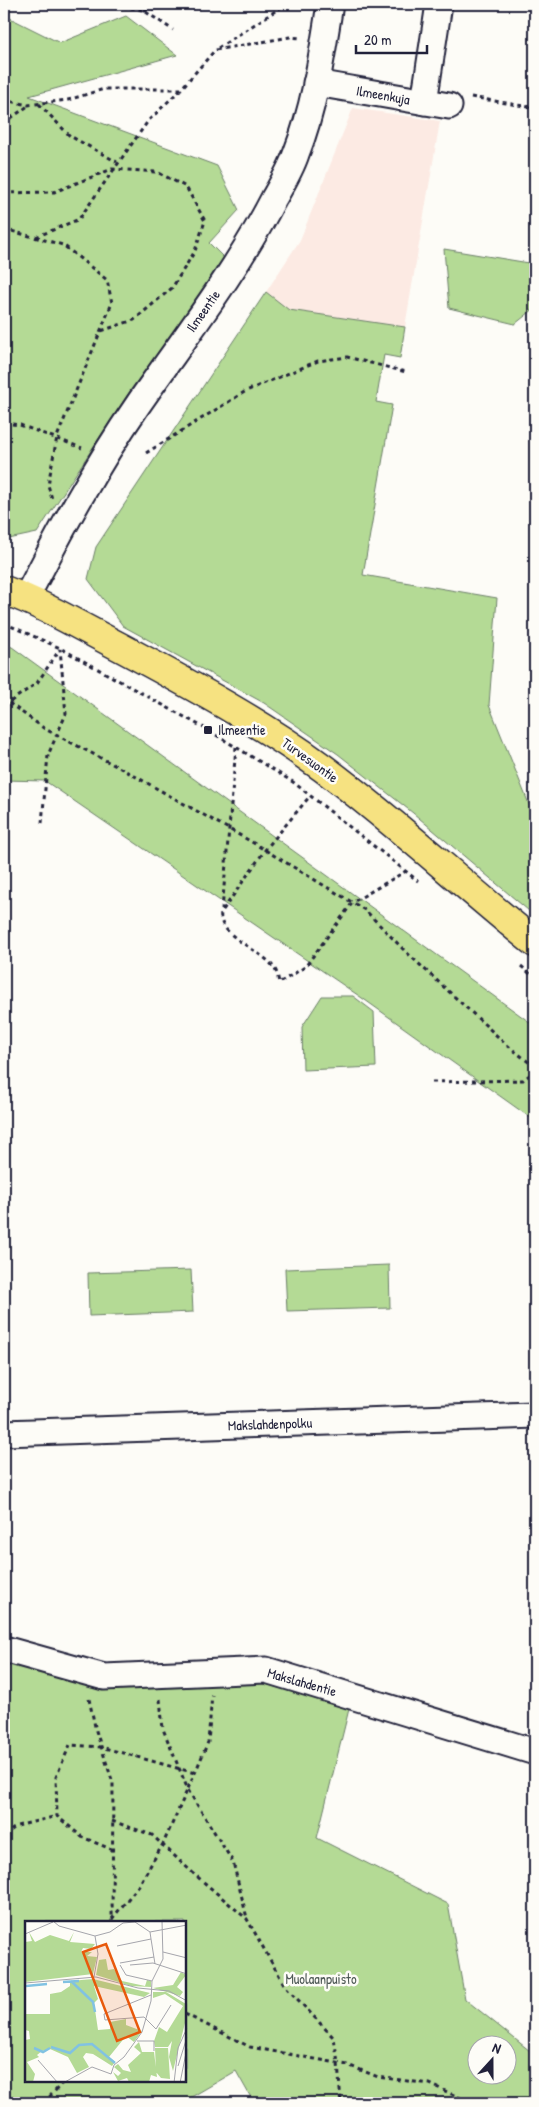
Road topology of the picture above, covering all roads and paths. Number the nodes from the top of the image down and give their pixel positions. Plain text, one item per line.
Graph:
1 (107, 4) edge
2 (113, 4) edge
3 (164, 4) edge
4 (286, 4) edge
5 (330, 4) edge
6 (439, 4) edge
7 (143, 10) junction
8 (173, 30) dead end
9 (307, 39) dead end
10 (215, 50) junction
11 (316, 83) junction
12 (181, 89) junction
13 (4, 100) edge
14 (424, 102) junction
15 (39, 104) junction
16 (28, 106) junction
17 (449, 106) joint
18 (535, 108) edge
19 (4, 122) edge
20 (117, 162) junction
21 (112, 169) junction
22 (4, 193) edge
23 (4, 229) edge
24 (34, 237) junction
25 (100, 331) junction
26 (406, 372) dead end
27 (4, 422) edge
28 (57, 437) junction
29 (146, 453) dead end
30 (104, 457) junction
31 (60, 533) junction
32 (15, 594) edge
33 (4, 623) edge
34 (60, 648) junction
35 (9, 702) junction
36 (4, 706) edge
37 (57, 734) junction
38 (236, 747) junction
39 (310, 796) junction
40 (42, 823) dead end
41 (229, 829) junction
42 (265, 850) junction
43 (406, 871) junction
44 (421, 884) dead end
45 (353, 902) junction
46 (222, 910) junction
47 (535, 943) edge
48 (520, 965) dead end
49 (535, 978) edge
50 (535, 1067) edge
51 (535, 1072) edge
52 (432, 1082) dead end
53 (535, 1415) edge
54 (4, 1433) edge
55 (4, 1649) edge
56 (214, 1672) junction
57 (84, 1673) junction
58 (157, 1675) junction
59 (101, 1747) junction
60 (535, 1752) edge
61 (179, 1768) junction
62 (196, 1773) junction
63 (188, 1790) junction
64 (57, 1816) junction
65 (112, 1821) junction
66 (4, 1835) edge
67 (163, 1844) junction
68 (113, 1850) junction
69 (247, 1919) junction
70 (112, 1921) edge
71 (186, 2015) edge
72 (338, 2063) junction
73 (63, 2082) edge
74 (44, 2103) edge
75 (341, 2103) edge
76 (471, 2103) edge

1 - 2 path
2 - 7 path
3 - 7 path
4 - 10 path
5 - 11 street, Ilmeentie
6 - 14 street
7 - 8 path
9 - 10 path
10 - 12 path
11 - 14 street, Ilmeenkuja
11 - 30 street, Ilmeentie
12 - 15 path
12 - 20 path
13 - 16 path
14 - 17 street, Ilmeenkuja
15 - 16 path
15 - 20 path
16 - 19 path
17 - 18 path
20 - 21 path
21 - 22 path
21 - 24 path
21 - 25 path
23 - 24 path
24 - 25 path
25 - 28 path
26 - 29 path
27 - 28 path
28 - 30 path
28 - 31 path
30 - 31 street, Ilmeentie
31 - 32 street, Ilmeentie
32 - 47 main road, Turvesuontie
33 - 34 path
34 - 35 path
34 - 37 path
34 - 38 path
35 - 36 path
35 - 37 path
37 - 40 path
37 - 41 path
38 - 39 path
38 - 41 path
39 - 42 path
39 - 43 path
41 - 42 path
41 - 46 path
42 - 45 path
42 - 46 path
43 - 44 path
43 - 45 path
45 - 46 path
45 - 50 path
48 - 49 path
51 - 52 path
53 - 54 street, Makslahdenpolku
55 - 57 street, Makslahdentie
56 - 58 street, Makslahdentie
56 - 60 street, Makslahdentie
56 - 62 path
57 - 58 street, Makslahdentie
57 - 59 path
58 - 61 path
59 - 61 path
59 - 64 path
59 - 65 path
61 - 62 path
61 - 63 path
62 - 63 path
63 - 67 path
63 - 69 path
64 - 66 path
64 - 68 path
65 - 67 path
65 - 68 path
67 - 69 path
67 - 70 path
68 - 70 path
69 - 72 path
71 - 72 path
72 - 75 path
72 - 76 path
73 - 74 path

